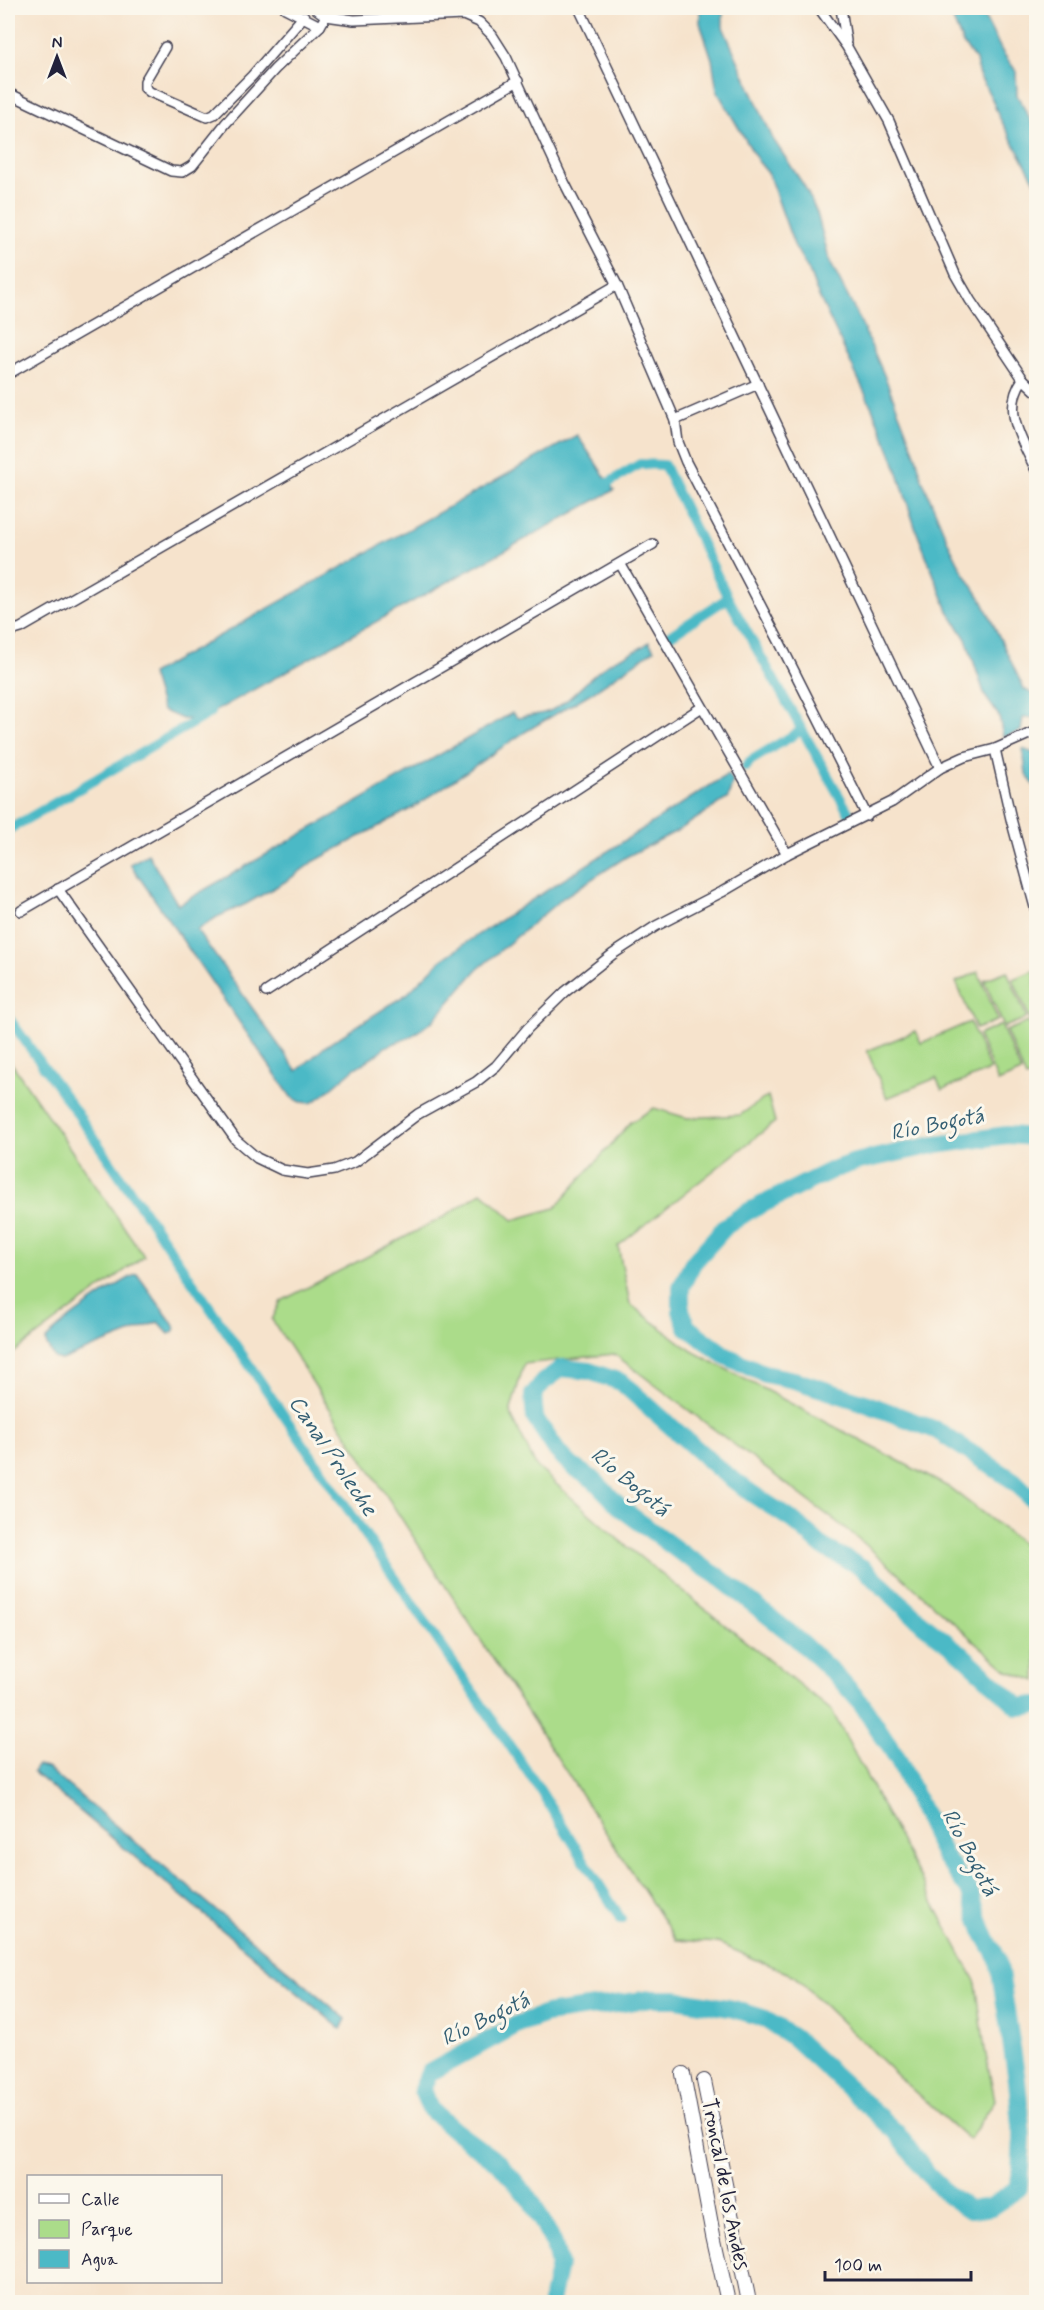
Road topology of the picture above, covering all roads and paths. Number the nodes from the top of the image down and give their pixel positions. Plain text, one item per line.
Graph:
1 (285, 8) edge
2 (315, 8) edge
3 (579, 8) edge
4 (819, 8) edge
5 (841, 8) edge
6 (304, 16) junction
7 (326, 16) junction
8 (320, 26) junction
9 (165, 47) dead end
10 (847, 47) junction
11 (518, 81) junction
12 (8, 93) edge
13 (617, 285) junction
14 (8, 374) edge
15 (1023, 379) junction
16 (758, 384) junction
17 (1036, 391) edge
18 (675, 420) junction
19 (1036, 470) edge
20 (654, 544) dead end
21 (621, 565) junction
22 (8, 632) edge
23 (702, 706) junction
24 (1036, 731) edge
25 (995, 749) junction
26 (940, 768) junction
27 (867, 816) junction
28 (787, 854) junction
29 (58, 889) junction
30 (21, 910) dead end
31 (1036, 911) edge
32 (266, 992) dead end
33 (683, 2074) dead end
34 (704, 2080) dead end
35 (728, 2302) edge
36 (748, 2302) edge

1 - 6 street
2 - 7 street
3 - 16 street
4 - 10 street
5 - 10 street
6 - 8 street
6 - 9 street
7 - 8 street
7 - 11 street
8 - 12 street
10 - 15 street
11 - 13 street
11 - 14 street
13 - 18 street
13 - 22 street
15 - 17 street
15 - 19 street
16 - 18 street
16 - 26 street
18 - 27 street
20 - 21 street
21 - 23 street
21 - 29 street
23 - 28 street
23 - 32 street
24 - 25 street
25 - 26 street
25 - 31 street
26 - 27 street
27 - 28 street
28 - 29 street
29 - 30 street
33 - 35 main road, Troncal de los Andes
34 - 36 main road, Troncal de los Andes

